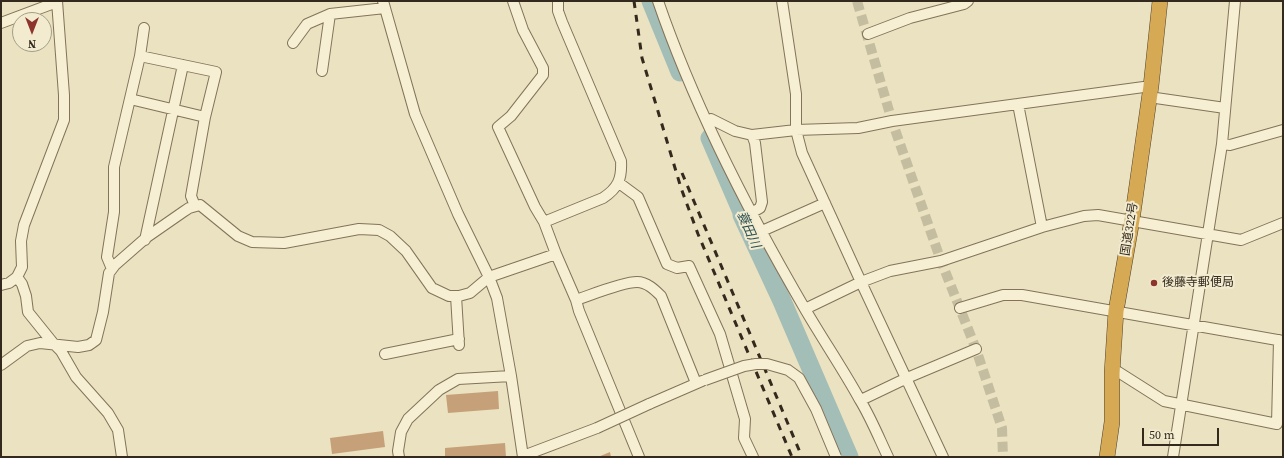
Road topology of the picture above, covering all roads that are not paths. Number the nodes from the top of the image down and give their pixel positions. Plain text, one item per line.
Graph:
1 (513, 1) edge
2 (558, 1) edge
3 (658, 1) edge
4 (782, 1) edge
5 (968, 1) edge
6 (1160, 1) edge
7 (1235, 1) edge
8 (57, 2) edge
9 (384, 4) edge
10 (330, 14) junction
11 (1, 23) edge
12 (144, 28) dead end
13 (868, 34) dead end
14 (293, 43) dead end
15 (140, 56) junction
16 (183, 65) junction
17 (322, 71) dead end
18 (1150, 92) junction
19 (130, 99) junction
20 (1018, 104) junction
21 (1225, 108) junction
22 (173, 109) junction
23 (206, 117) junction
24 (707, 120) junction
25 (796, 130) junction
26 (1283, 130) edge
27 (752, 135) junction
28 (1222, 144) junction
29 (618, 183) junction
30 (825, 203) junction
31 (195, 206) junction
32 (752, 213) junction
33 (1132, 220) junction
34 (544, 222) junction
35 (1283, 223) edge
36 (1042, 227) junction
37 (762, 231) junction
38 (1207, 235) junction
39 (145, 240) junction
40 (556, 254) junction
41 (112, 269) junction
42 (17, 277) junction
43 (489, 277) junction
44 (861, 282) junction
45 (1, 285) edge
46 (456, 296) junction
47 (576, 300) junction
48 (960, 308) dead end
49 (805, 310) junction
50 (1116, 311) junction
51 (1193, 326) junction
52 (1281, 341) edge
53 (53, 343) junction
54 (976, 349) dead end
55 (385, 354) dead end
56 (1, 365) edge
57 (1112, 368) junction
58 (511, 376) junction
59 (907, 378) junction
60 (701, 382) junction
61 (861, 400) junction
62 (1181, 404) junction
63 (1280, 425) edge
64 (122, 457) edge
65 (399, 457) edge
66 (523, 457) edge
67 (639, 457) edge
68 (753, 457) edge
69 (836, 457) edge
70 (888, 457) edge
71 (943, 457) edge
72 (1107, 457) edge
73 (1173, 457) edge

1 - 34 street
2 - 29 street
3 - 24 street
4 - 25 street
5 - 13 street
6 - 18 highway, 国道322号
7 - 21 street
8 - 11 street
8 - 42 street
9 - 10 street
9 - 43 street
10 - 14 street
10 - 17 street
12 - 15 street
15 - 16 street
15 - 19 street
16 - 22 street
16 - 23 street
18 - 20 street
18 - 21 street
18 - 33 highway, 国道322号
19 - 22 street
19 - 41 street
20 - 25 street
20 - 36 street
21 - 28 street
22 - 23 street
22 - 39 street
23 - 31 street
24 - 27 street
24 - 32 street
25 - 27 street
25 - 30 street
26 - 28 street
27 - 32 street
28 - 38 street
29 - 34 street
29 - 68 street
30 - 37 street
30 - 44 street
31 - 39 street
31 - 46 street
32 - 37 street
33 - 36 street
33 - 38 street
33 - 50 highway, 国道322号
34 - 40 street
35 - 38 street
36 - 44 street
37 - 49 street
38 - 51 street
39 - 41 street
40 - 43 street
40 - 47 street
41 - 53 street
42 - 45 street
42 - 53 street
43 - 46 street
43 - 58 street
44 - 49 street
44 - 59 street
46 - 55 street
47 - 60 street
47 - 67 street
48 - 50 street
49 - 61 street
50 - 51 street
50 - 57 highway, 国道322号
51 - 52 street
51 - 62 street
52 - 63 street
53 - 56 street
53 - 64 street
54 - 59 street
57 - 62 street
57 - 72 highway, 国道322号
58 - 65 street
58 - 66 street
59 - 61 street
59 - 71 street
60 - 66 street, bridge
60 - 69 street, bridge
61 - 70 street
62 - 63 street
62 - 73 street

